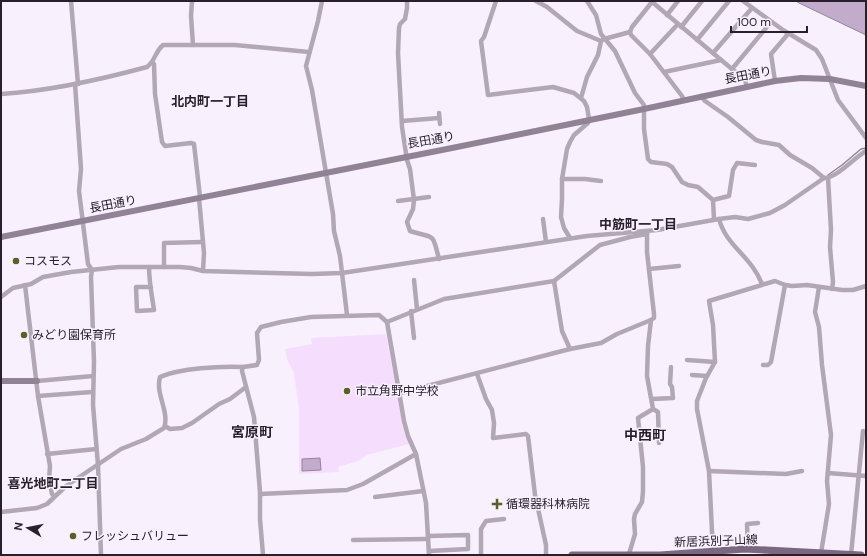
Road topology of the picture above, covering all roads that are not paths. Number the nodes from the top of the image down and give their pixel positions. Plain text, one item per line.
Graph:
1 (71, 1) edge
2 (192, 1) edge
3 (322, 1) edge
4 (407, 1) edge
5 (496, 1) edge
6 (536, 1) edge
7 (587, 1) edge
8 (678, 1) edge
9 (702, 1) edge
10 (728, 1) edge
11 (743, 1) edge
12 (651, 2) edge
13 (752, 8) junction
14 (666, 15) junction
15 (771, 22) junction
16 (680, 26) junction
17 (630, 32) junction
18 (788, 34) junction
19 (603, 40) junction
20 (696, 40) junction
21 (193, 45) junction
22 (309, 52) junction
23 (713, 53) junction
24 (650, 54) junction
25 (721, 60) junction
26 (152, 63) junction
27 (732, 69) junction
28 (664, 72) junction
29 (830, 79) junction
30 (775, 81) junction
31 (76, 84) junction
32 (866, 86) edge
33 (747, 87) junction
34 (1, 94) edge
35 (701, 96) junction
36 (581, 98) junction
37 (684, 100) junction
38 (644, 109) junction
39 (589, 119) junction
40 (402, 121) junction
41 (440, 124) dead end
42 (866, 138) edge
43 (866, 151) edge
44 (407, 156) junction
45 (755, 166) dead end
46 (326, 172) junction
47 (826, 178) junction
48 (562, 179) junction
49 (601, 181) dead end
50 (429, 197) dead end
51 (199, 198) junction
52 (414, 200) junction
53 (714, 200) junction
54 (398, 201) dead end
55 (543, 219) dead end
56 (716, 219) junction
57 (83, 221) junction
58 (647, 232) junction
59 (1, 237) edge
60 (570, 238) junction
61 (202, 242) junction
62 (546, 242) junction
63 (440, 259) junction
64 (678, 266) dead end
65 (149, 267) junction
66 (164, 267) junction
67 (649, 269) junction
68 (92, 270) junction
69 (203, 271) junction
70 (342, 273) junction
71 (414, 280) dead end
72 (554, 282) junction
73 (762, 284) junction
74 (25, 285) junction
75 (785, 285) junction
76 (866, 286) edge
77 (151, 287) junction
78 (819, 287) junction
79 (832, 289) junction
80 (1, 297) edge
81 (417, 309) junction
82 (411, 311) junction
83 (347, 316) junction
84 (651, 320) junction
85 (387, 322) junction
86 (414, 338) dead end
87 (570, 349) junction
88 (687, 360) dead end
89 (715, 362) junction
90 (763, 366) dead end
91 (243, 367) junction
92 (671, 367) dead end
93 (477, 374) junction
94 (692, 375) dead end
95 (93, 376) junction
96 (707, 376) junction
97 (1, 381) edge
98 (37, 381) junction
99 (246, 387) junction
100 (92, 392) junction
101 (400, 393) junction
102 (38, 396) junction
103 (652, 399) junction
104 (653, 409) junction
105 (165, 426) junction
106 (863, 431) dead end
107 (659, 443) dead end
108 (96, 449) junction
109 (47, 454) junction
110 (416, 454) junction
111 (98, 465) junction
112 (709, 471) junction
113 (802, 471) dead end
114 (828, 473) junction
115 (858, 475) junction
116 (866, 476) edge
117 (423, 491) junction
118 (260, 494) junction
119 (54, 496) junction
120 (375, 497) dead end
121 (1, 512) edge
122 (504, 519) dead end
123 (758, 523) dead end
124 (428, 538) junction
125 (354, 540) dead end
126 (748, 550) junction
127 (715, 552) edge
128 (429, 553) edge
129 (821, 553) junction
130 (629, 554) edge
131 (798, 554) edge
132 (101, 555) edge
133 (263, 555) edge
134 (481, 555) edge
135 (546, 555) edge
136 (572, 555) edge
137 (618, 555) edge
138 (851, 555) edge
139 (861, 555) edge

1 - 31 street
2 - 21 street
3 - 22 street
4 - 40 street
5 - 36 street
6 - 19 street
7 - 19 street
8 - 14 street
9 - 16 street
10 - 20 street
11 - 13 street
12 - 14 street
12 - 17 street
13 - 15 street
13 - 23 street
14 - 16 street
15 - 18 street
15 - 27 street
16 - 20 street
16 - 24 street
17 - 19 street
17 - 24 street
18 - 29 street
18 - 30 street
19 - 36 street
19 - 38 street
20 - 23 street
21 - 22 street
21 - 26 street
22 - 46 street
23 - 25 street
24 - 28 street
25 - 27 street
25 - 28 street
26 - 31 street
26 - 51 street
27 - 33 street
28 - 37 street
29 - 30 street, 長田通り
29 - 32 street, 長田通り
29 - 42 street
30 - 33 street, 長田通り
31 - 34 street
31 - 57 street
33 - 35 street, 長田通り
35 - 37 street, 長田通り
35 - 47 street
36 - 39 street
37 - 38 street, 長田通り
38 - 39 street, 長田通り
38 - 53 street
39 - 44 street, 長田通り
39 - 48 street
40 - 41 street
40 - 44 street
43 - 47 street
44 - 46 street, 長田通り
44 - 52 street
45 - 53 street
46 - 51 street, 長田通り
46 - 70 street
47 - 56 street
47 - 79 street
48 - 49 street
48 - 60 street
50 - 52 street
51 - 57 street, 長田通り
51 - 61 street
52 - 54 street
52 - 63 street
53 - 56 street
55 - 62 street
56 - 58 street
56 - 73 street
57 - 59 street, 長田通り
57 - 68 street
58 - 60 street
58 - 67 street
58 - 72 street
60 - 62 street
61 - 66 street
61 - 69 street
62 - 63 street
63 - 70 street
64 - 67 street
65 - 66 street
65 - 68 street
65 - 77 street
66 - 69 street
67 - 84 street
68 - 74 street
68 - 95 street
69 - 70 street
70 - 83 street
71 - 81 street
72 - 81 street
72 - 87 street
73 - 75 street
73 - 89 street
74 - 80 street
74 - 98 street
75 - 78 street
75 - 90 street
76 - 79 street
77 - 77 street
78 - 79 street
78 - 114 street
81 - 82 street
82 - 85 street
82 - 86 street
83 - 85 street
83 - 91 street
84 - 87 street
84 - 103 street
85 - 101 street
87 - 93 street
88 - 89 street
89 - 96 street
91 - 99 street
91 - 105 street
92 - 103 street
93 - 101 street
93 - 135 street
94 - 96 street
95 - 98 street
95 - 100 street
96 - 112 street
97 - 98 street
98 - 102 street
99 - 105 street
99 - 118 street
100 - 102 street
100 - 108 street
101 - 110 street
102 - 109 street
103 - 104 street
104 - 107 street
104 - 130 street
105 - 111 street
106 - 115 street
108 - 109 street
108 - 111 street
109 - 119 street
110 - 117 street
110 - 118 street
111 - 119 street
111 - 132 street
112 - 113 street
112 - 127 street
114 - 115 street
114 - 129 street
115 - 116 street
115 - 138 street
117 - 120 street
117 - 124 street
118 - 133 street
119 - 121 street
122 - 134 street
123 - 126 street
124 - 125 street
124 - 128 street
124 - 128 street
126 - 127 main road, 新居浜別子山線
126 - 131 main road, 新居浜別子山線
127 - 130 main road, 新居浜別子山線
129 - 131 main road, 新居浜別子山線
129 - 138 main road, 新居浜別子山線
130 - 137 main road, 新居浜別子山線
136 - 137 main road, 新居浜別子山線
138 - 139 main road, 新居浜別子山線

